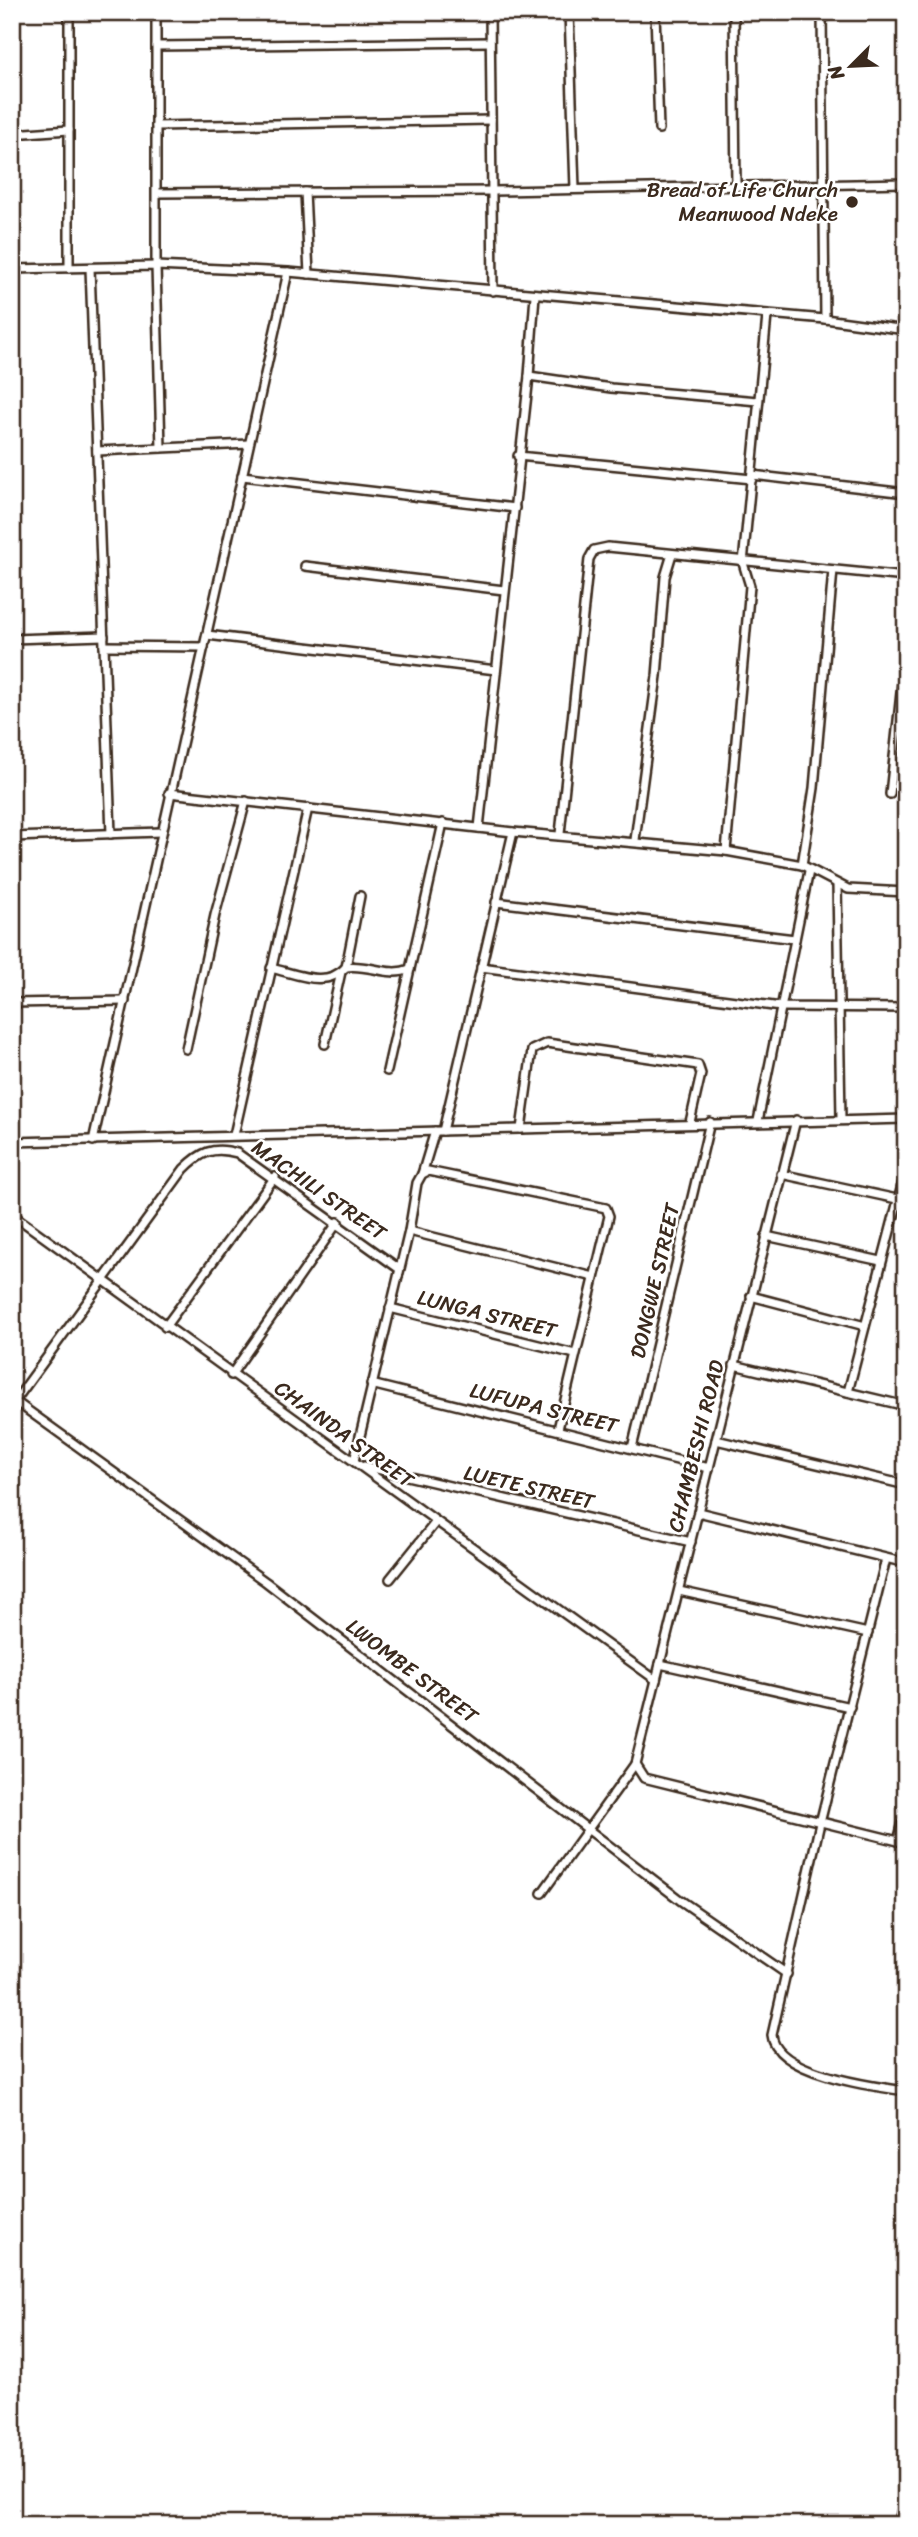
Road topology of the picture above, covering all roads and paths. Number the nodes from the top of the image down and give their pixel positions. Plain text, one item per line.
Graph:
1 (69, 12) edge
2 (156, 12) edge
3 (490, 12) edge
4 (569, 12) edge
5 (655, 12) edge
6 (734, 12) edge
7 (822, 12) edge
8 (490, 42) junction
9 (156, 46) junction
10 (491, 120) junction
11 (156, 126) junction
12 (659, 129) dead end
13 (69, 130) junction
14 (12, 134) edge
15 (906, 183) edge
16 (822, 184) junction
17 (736, 186) junction
18 (575, 189) junction
19 (494, 191) junction
20 (305, 192) junction
21 (157, 193) junction
22 (156, 266) junction
23 (69, 268) junction
24 (90, 268) junction
25 (12, 269) edge
26 (288, 272) junction
27 (309, 274) junction
28 (493, 291) junction
29 (535, 295) junction
30 (767, 316) junction
31 (825, 319) junction
32 (906, 330) edge
33 (529, 376) junction
34 (758, 401) junction
35 (249, 444) junction
36 (161, 448) junction
37 (97, 451) junction
38 (518, 456) junction
39 (242, 477) junction
40 (752, 477) junction
41 (906, 493) edge
42 (515, 508) junction
43 (672, 554) junction
44 (743, 563) junction
45 (305, 566) dead end
46 (833, 570) junction
47 (906, 577) edge
48 (504, 590) junction
49 (207, 635) junction
50 (104, 636) junction
51 (12, 639) edge
52 (104, 646) junction
53 (204, 647) junction
54 (906, 647) edge
55 (496, 670) junction
56 (170, 793) junction
57 (890, 794) dead end
58 (246, 801) junction
59 (308, 808) junction
60 (443, 823) junction
61 (479, 828) junction
62 (161, 832) junction
63 (513, 832) junction
64 (111, 834) junction
65 (560, 834) junction
66 (12, 837) edge
67 (635, 840) junction
68 (726, 851) junction
69 (802, 865) junction
70 (809, 871) junction
71 (837, 884) junction
72 (906, 892) edge
73 (360, 896) dead end
74 (496, 902) junction
75 (794, 939) junction
76 (481, 967) junction
77 (271, 968) junction
78 (344, 969) junction
79 (410, 969) junction
80 (125, 1001) junction
81 (12, 1003) edge
82 (780, 1007) junction
83 (840, 1008) junction
84 (906, 1008) edge
85 (325, 1044) dead end
86 (186, 1049) dead end
87 (387, 1071) dead end
88 (841, 1119) junction
89 (906, 1119) edge
90 (796, 1120) junction
91 (758, 1121) junction
92 (690, 1122) junction
93 (710, 1122) junction
94 (521, 1129) junction
95 (439, 1131) junction
96 (230, 1136) junction
97 (93, 1141) junction
98 (12, 1142) edge
99 (221, 1149) junction
100 (906, 1170) edge
101 (422, 1174) junction
102 (781, 1174) junction
103 (275, 1177) junction
104 (897, 1199) junction
105 (12, 1214) edge
106 (338, 1222) junction
107 (409, 1231) junction
108 (766, 1236) junction
109 (881, 1261) junction
110 (398, 1268) junction
111 (594, 1277) junction
112 (103, 1282) junction
113 (751, 1296) junction
114 (390, 1308) junction
115 (165, 1326) junction
116 (865, 1326) junction
117 (576, 1354) junction
118 (734, 1365) junction
119 (231, 1374) junction
120 (371, 1384) junction
121 (848, 1392) junction
122 (13, 1400) edge
123 (906, 1406) edge
124 (558, 1429) junction
125 (716, 1440) junction
126 (632, 1448) junction
127 (357, 1463) junction
128 (709, 1468) junction
129 (906, 1485) edge
130 (698, 1512) junction
131 (435, 1523) junction
132 (691, 1542) junction
133 (886, 1559) junction
134 (906, 1563) edge
135 (390, 1579) dead end
136 (678, 1591) junction
137 (868, 1633) junction
138 (660, 1664) junction
139 (656, 1681) junction
140 (850, 1707) junction
141 (635, 1764) junction
142 (906, 1811) edge
143 (820, 1823) junction
144 (590, 1830) junction
145 (902, 1842) edge
146 (542, 1894) dead end
147 (787, 1974) junction
148 (906, 2091) edge
149 (906, 2494) edge
150 (898, 2525) edge

1 - 13 street
2 - 9 street
3 - 8 street
4 - 18 street
5 - 12 street
6 - 17 street
7 - 16 street
8 - 9 street
8 - 10 street
9 - 11 street
10 - 11 street
10 - 19 street
11 - 21 street
13 - 14 street
13 - 23 street
15 - 16 street
16 - 17 street
16 - 31 street
17 - 18 street
18 - 19 street
19 - 20 street
19 - 28 street
20 - 21 street
20 - 27 street
21 - 22 street
22 - 24 street
22 - 26 street
22 - 36 street
23 - 24 street
23 - 25 street
24 - 37 street
26 - 27 street
26 - 35 street
27 - 28 street
28 - 29 street
29 - 30 street
29 - 33 street
30 - 31 street
30 - 34 street
31 - 32 street
33 - 34 street
33 - 38 street
34 - 40 street
35 - 36 street
35 - 39 street
36 - 37 street
37 - 50 street
38 - 40 street
38 - 42 street
39 - 42 street
39 - 49 street
40 - 41 street
40 - 44 street
42 - 48 street
43 - 44 street
43 - 65 street
43 - 67 street
44 - 46 street
44 - 68 street
45 - 48 street
46 - 47 street
46 - 69 street
48 - 55 street
49 - 53 street
49 - 55 street
50 - 51 street
50 - 52 street
52 - 53 street
52 - 64 street
53 - 56 street
54 - 57 street
55 - 61 street
56 - 58 street
56 - 62 street
58 - 59 street
58 - 86 street
59 - 60 street
59 - 77 street
60 - 61 street
60 - 79 street
61 - 63 street
62 - 64 street
62 - 80 street
63 - 65 street
63 - 74 street
64 - 66 street
65 - 67 street
67 - 68 street
68 - 69 street
69 - 70 street
70 - 71 street
70 - 75 street
71 - 72 street
71 - 83 street
73 - 78 street
74 - 75 street
74 - 76 street
75 - 82 street
76 - 82 street
76 - 95 street
77 - 78 street
77 - 96 street
78 - 79 street
78 - 85 street
79 - 87 street
80 - 81 street
80 - 97 street
82 - 83 street
82 - 91 street
83 - 84 street
83 - 88 street
88 - 89 street
88 - 90 street
90 - 91 street
90 - 102 street, CHAMBESHI ROAD
91 - 93 street
92 - 93 street
92 - 94 street
92 - 94 street
93 - 126 street, DONGWE STREET
94 - 95 street
95 - 96 street
95 - 101 street
96 - 97 street
96 - 99 street
97 - 98 street
99 - 103 street, MACHILI STREET
99 - 112 street
100 - 104 street
101 - 107 street
101 - 111 street
102 - 104 street
102 - 108 street, CHAMBESHI ROAD
103 - 106 street, MACHILI STREET
103 - 115 street
104 - 109 street
105 - 112 street, CHAINDA STREET
106 - 110 street, MACHILI STREET
106 - 119 street
107 - 110 street
107 - 111 street
108 - 109 street
108 - 113 street, CHAMBESHI ROAD
109 - 116 street
110 - 114 street
111 - 117 street
112 - 115 street, CHAINDA STREET
112 - 122 street
113 - 116 street
113 - 118 street, CHAMBESHI ROAD
114 - 117 street, LUNGA STREET
114 - 120 street
115 - 119 street, CHAINDA STREET
116 - 121 street
117 - 124 street
118 - 121 street
118 - 125 street, CHAMBESHI ROAD
119 - 127 street, CHAINDA STREET
120 - 124 street, LUFUPA STREET
120 - 127 street
121 - 123 street
122 - 144 street, LWOMBE STREET
124 - 126 street, LUFUPA STREET
125 - 128 street, CHAMBESHI ROAD
125 - 129 street
126 - 128 street, LUFUPA STREET
127 - 131 street, CHAINDA STREET
127 - 132 street, LUETE STREET
128 - 130 street, CHAMBESHI ROAD
130 - 132 street, CHAMBESHI ROAD
130 - 133 street
131 - 135 street
131 - 139 street, CHAINDA STREET
132 - 136 street, CHAMBESHI ROAD
133 - 134 street
133 - 137 street
136 - 137 street
136 - 138 street, CHAMBESHI ROAD
137 - 140 street
138 - 139 street, CHAMBESHI ROAD
138 - 140 street
139 - 141 street, CHAMBESHI ROAD
140 - 143 street
141 - 143 street
141 - 144 street
142 - 145 street
143 - 145 street
143 - 147 street
144 - 146 street
144 - 147 street, LWOMBE STREET
147 - 148 street
149 - 150 street

